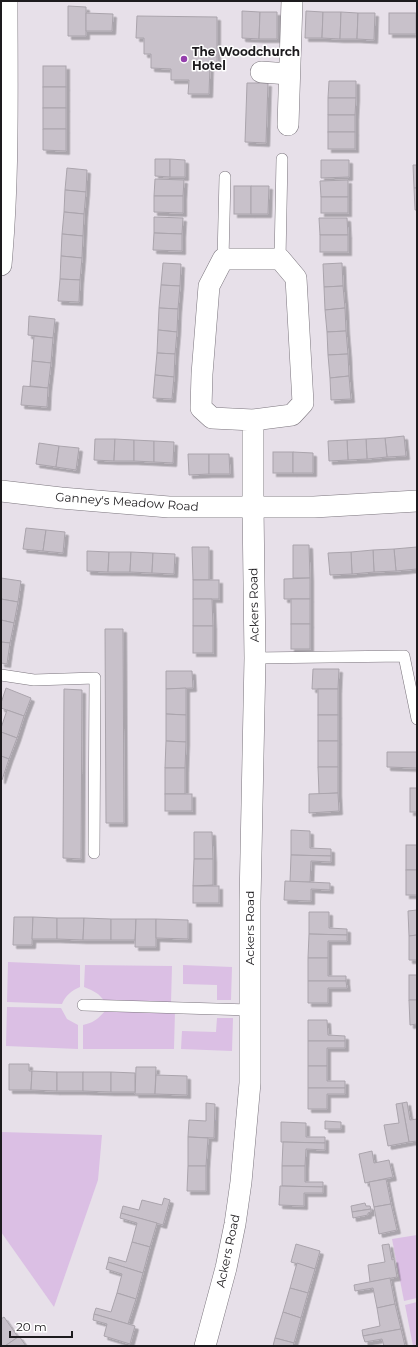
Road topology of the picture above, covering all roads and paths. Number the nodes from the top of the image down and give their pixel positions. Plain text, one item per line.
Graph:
1 (7, 1) edge
2 (292, 1) edge
3 (260, 72) dead end
4 (289, 74) junction
5 (288, 125) dead end
6 (282, 160) dead end
7 (224, 177) dead end
8 (223, 259) junction
9 (280, 259) junction
10 (1, 265) edge
11 (253, 420) junction
12 (1, 491) edge
13 (417, 500) edge
14 (253, 506) junction
15 (255, 658) junction
16 (1, 675) edge
17 (417, 719) edge
18 (94, 853) dead end
19 (83, 1005) dead end
20 (250, 1010) junction
21 (205, 1346) edge

1 - 10 street
2 - 4 street
3 - 4 street
4 - 5 street
6 - 9 lane
7 - 8 lane
8 - 9 street
8 - 11 street
9 - 11 street
11 - 14 street
12 - 14 street, Ganney's Meadow Road
13 - 14 street, Ganney's Meadow Road
14 - 15 street, Ackers Road
15 - 17 lane
15 - 20 street, Ackers Road
16 - 18 lane
19 - 20 lane
20 - 21 street, Ackers Road

